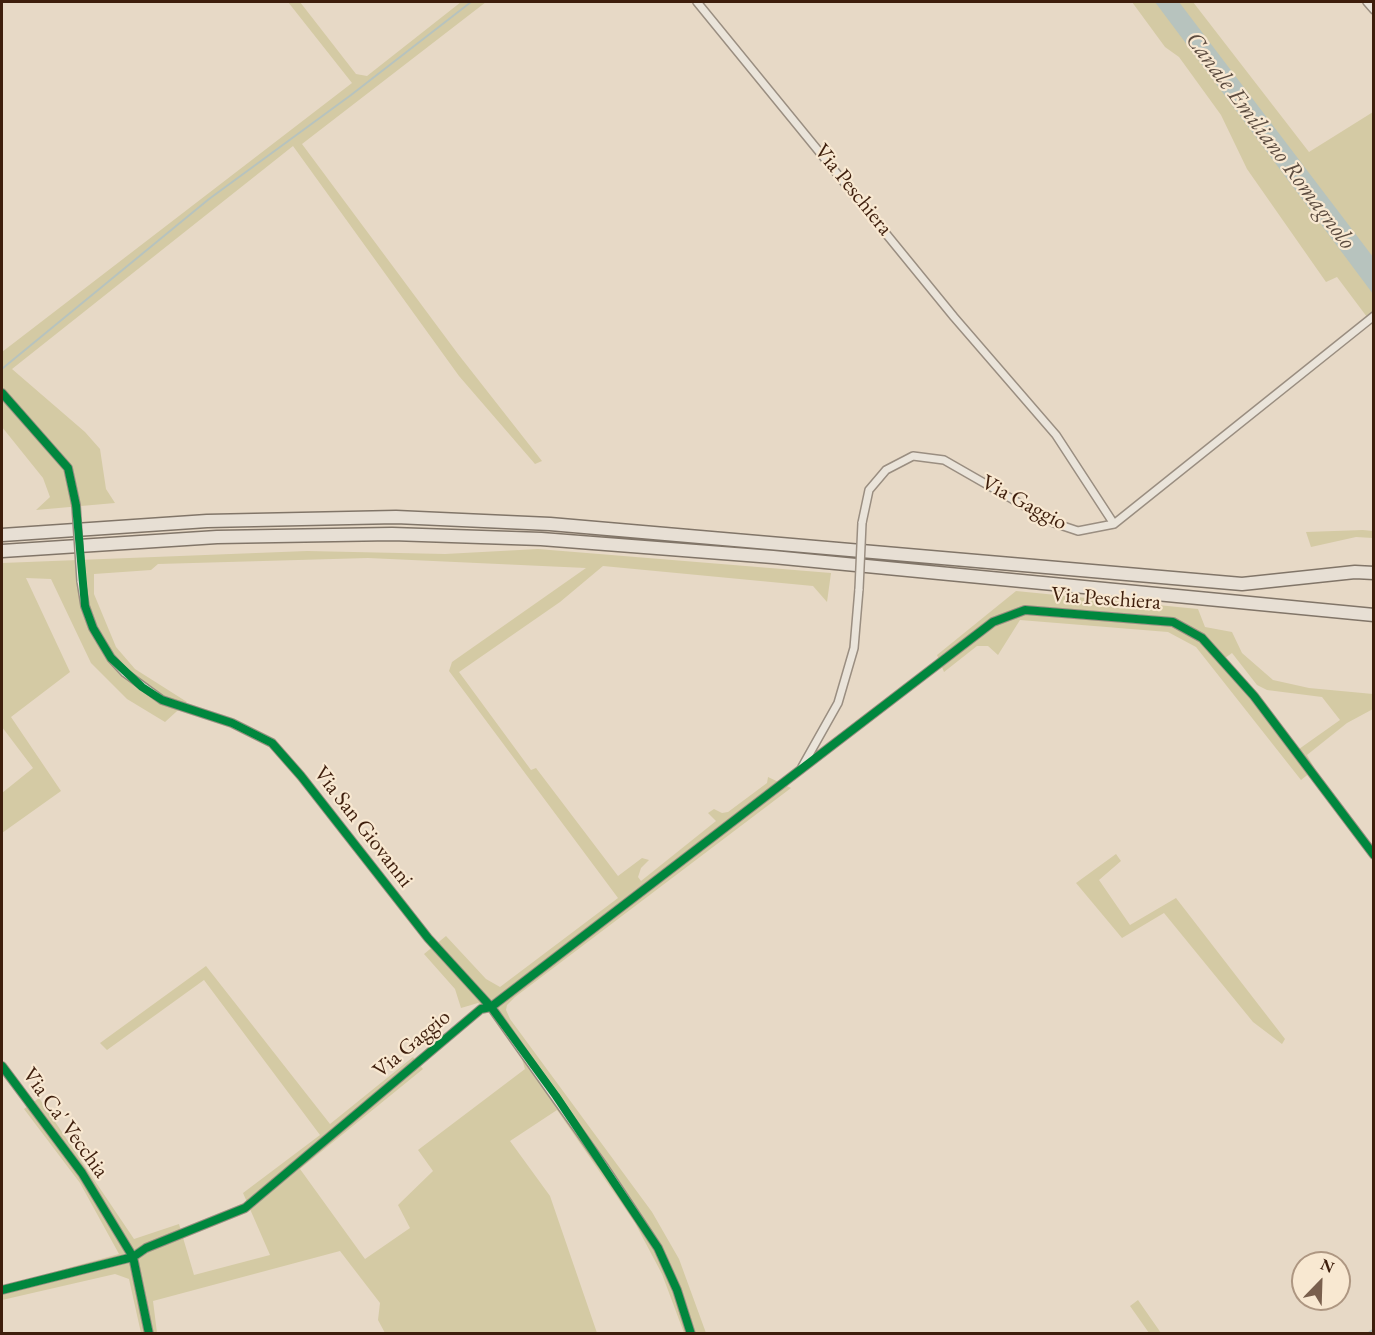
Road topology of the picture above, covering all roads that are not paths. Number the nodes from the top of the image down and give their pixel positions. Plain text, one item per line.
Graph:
1 (697, 2) edge
2 (1366, 2) edge
3 (1374, 10) edge
4 (1374, 316) edge
5 (2, 393) edge
6 (1114, 524) junction
7 (2, 535) edge
8 (2, 551) edge
9 (1374, 573) edge
10 (1374, 615) edge
11 (813, 760) joint
12 (800, 770) junction
13 (1374, 855) edge
14 (491, 1007) junction
15 (2, 1066) edge
16 (133, 1257) junction
17 (2, 1290) edge
18 (149, 1334) edge
19 (691, 1334) edge

1 - 6 street, Via Peschiera
2 - 3 street
4 - 6 street, Via Gaggio
5 - 14 street, Via San Giovanni, bridge
6 - 12 street, Via Gaggio, bridge
7 - 9 highway
8 - 10 highway
11 - 12 street, Via Gaggio
11 - 13 street, Via Peschiera
12 - 14 street, Via Gaggio
14 - 16 street, Via Gaggio
14 - 19 street, Via San Giovanni
15 - 16 street, Via Ca' Vecchia
16 - 17 street, Via Gaggio
16 - 18 street, Via Ca' Vecchia

